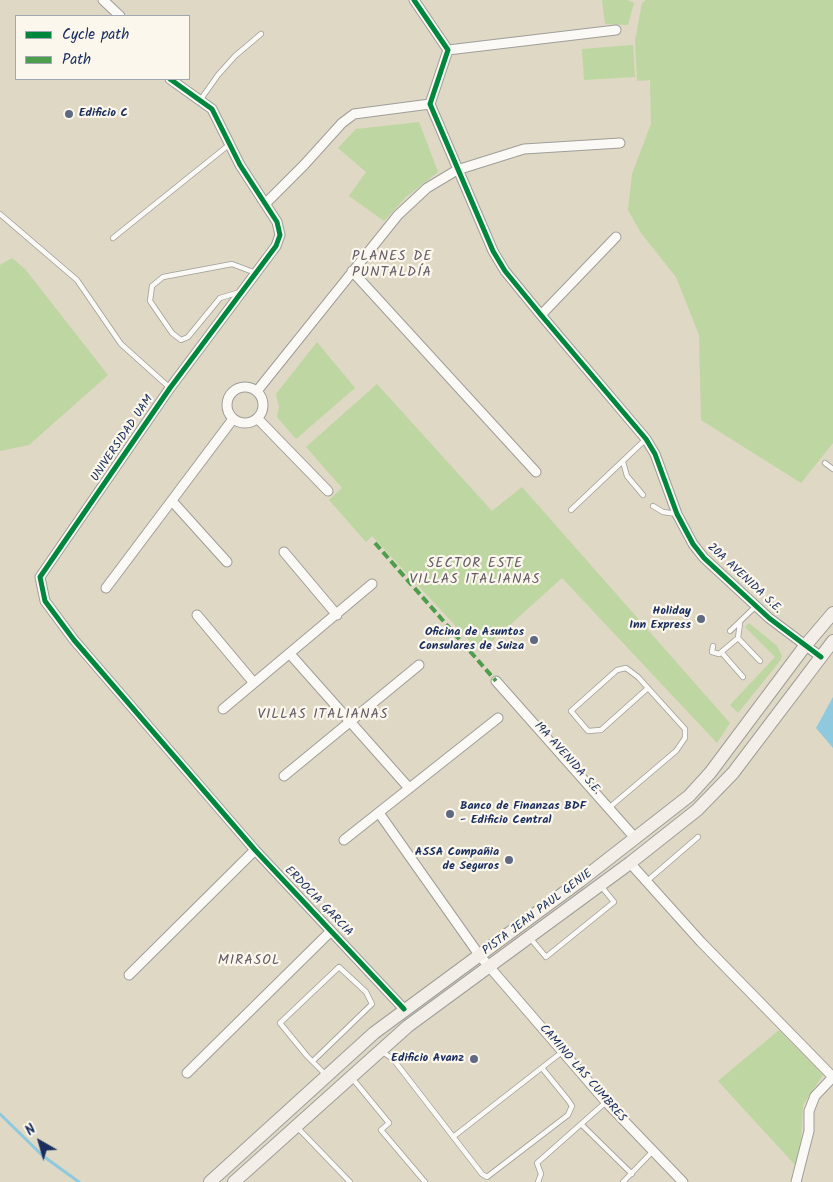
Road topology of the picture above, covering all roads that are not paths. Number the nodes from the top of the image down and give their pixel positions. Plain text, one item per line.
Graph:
1 (103, 0) edge
2 (414, 0) edge
3 (111, 4) edge
4 (119, 15) edge
5 (616, 30) dead end
6 (261, 34) dead end
7 (448, 50) junction
8 (172, 80) edge
9 (201, 99) junction
10 (430, 104) junction
11 (620, 142) dead end
12 (230, 144) junction
13 (457, 170) junction
14 (266, 203) junction
15 (0, 214) edge
16 (616, 237) dead end
17 (113, 238) dead end
18 (352, 271) junction
19 (256, 273) junction
20 (242, 291) junction
21 (541, 316) junction
22 (170, 388) junction
23 (257, 391) junction
24 (233, 419) junction
25 (258, 419) junction
26 (646, 439) junction
27 (624, 462) junction
28 (824, 463) dead end
29 (833, 469) edge
30 (536, 472) dead end
31 (328, 491) dead end
32 (643, 495) dead end
33 (172, 501) junction
34 (653, 506) dead end
35 (571, 510) dead end
36 (677, 514) junction
37 (284, 552) dead end
38 (227, 562) dead end
39 (372, 584) dead end
40 (106, 588) dead end
41 (756, 606) junction
42 (833, 613) edge
43 (197, 615) dead end
44 (337, 615) junction
45 (740, 623) junction
46 (730, 631) dead end
47 (738, 638) junction
48 (832, 643) edge
49 (713, 646) dead end
50 (805, 646) junction
51 (722, 653) junction
52 (290, 654) junction
53 (820, 657) junction
54 (760, 661) dead end
55 (419, 665) dead end
56 (744, 677) dead end
57 (496, 681) dead end
58 (254, 683) junction
59 (648, 688) junction
60 (223, 709) dead end
61 (498, 718) dead end
62 (349, 722) junction
63 (284, 776) dead end
64 (409, 788) junction
65 (717, 790) junction
66 (219, 807) joint
67 (610, 807) junction
68 (380, 813) junction
69 (698, 837) dead end
70 (636, 839) junction
71 (344, 840) dead end
72 (255, 850) junction
73 (630, 862) junction
74 (647, 881) junction
75 (600, 884) junction
76 (583, 897) junction
77 (331, 931) junction
78 (529, 936) junction
79 (485, 961) junction
80 (129, 975) dead end
81 (404, 1009) junction
82 (380, 1050) junction
83 (562, 1052) junction
84 (313, 1061) junction
85 (542, 1068) junction
86 (187, 1073) dead end
87 (327, 1076) junction
88 (351, 1077) junction
89 (833, 1077) edge
90 (606, 1102) junction
91 (581, 1124) junction
92 (296, 1126) junction
93 (453, 1137) junction
94 (652, 1152) junction
95 (632, 1174) junction
96 (239, 1180) edge
97 (210, 1182) edge
98 (350, 1182) edge
99 (425, 1182) edge
100 (538, 1182) edge
101 (623, 1182) edge
102 (683, 1182) edge
103 (796, 1182) edge

1 - 3 street
2 - 7 street
3 - 4 street
5 - 7 street
6 - 9 lane
7 - 10 street
8 - 9 street, UNIVERSIDAD UAM
9 - 12 street, UNIVERSIDAD UAM
10 - 13 street, 20A AVENIDA S.E.
10 - 14 street
11 - 13 street
12 - 14 street, UNIVERSIDAD UAM
12 - 17 lane
13 - 18 street
13 - 21 street, 20A AVENIDA S.E.
14 - 19 street, UNIVERSIDAD UAM
15 - 22 lane
16 - 21 street
18 - 23 street
18 - 30 street
19 - 20 street, UNIVERSIDAD UAM
19 - 20 lane
20 - 22 street, UNIVERSIDAD UAM
21 - 26 street, 20A AVENIDA S.E.
22 - 66 street, UNIVERSIDAD UAM
23 - 24 street
23 - 25 street
24 - 25 street
24 - 33 street
25 - 31 street
26 - 27 lane
26 - 36 street, 20A AVENIDA S.E.
27 - 32 lane
27 - 35 lane
28 - 29 lane
33 - 38 street
33 - 40 street
34 - 36 lane
36 - 41 street, 20A AVENIDA S.E.
37 - 44 street
39 - 44 street
41 - 45 lane
41 - 50 street, 20A AVENIDA S.E.
42 - 50 main road, PISTA JEAN PAUL GENIE
43 - 58 street
44 - 52 street
45 - 46 lane
45 - 47 lane
47 - 51 lane
47 - 54 lane
48 - 53 main road, PISTA JEAN PAUL GENIE
49 - 51 lane
50 - 53 street, 20A AVENIDA S.E.
50 - 70 main road, PISTA JEAN PAUL GENIE
51 - 56 lane
52 - 58 street
52 - 62 street
53 - 65 main road, PISTA JEAN PAUL GENIE
55 - 62 street
57 - 67 street, 19A AVENIDA S.E.
58 - 60 street
59 - 59 lane
59 - 67 lane
61 - 64 street
62 - 63 street
62 - 64 street
64 - 68 street
65 - 70 main road
65 - 73 main road, PISTA JEAN PAUL GENIE
66 - 72 street, ERDOCIA GARCIA
67 - 70 street, 19A AVENIDA S.E.
68 - 71 street
68 - 79 street
69 - 74 lane
70 - 76 main road
70 - 79 main road, PISTA JEAN PAUL GENIE
72 - 77 street, ERDOCIA GARCIA
72 - 80 street
73 - 74 street
73 - 75 main road, PISTA JEAN PAUL GENIE
74 - 89 street
75 - 76 main road, PISTA JEAN PAUL GENIE
75 - 78 lane
76 - 78 main road, PISTA JEAN PAUL GENIE
77 - 81 street, ERDOCIA GARCIA
77 - 86 street
78 - 79 main road, PISTA JEAN PAUL GENIE
79 - 81 main road, PISTA JEAN PAUL GENIE
79 - 82 main road, PISTA JEAN PAUL GENIE
79 - 83 street, CAMINO LAS CUMBRES
81 - 87 main road, PISTA JEAN PAUL GENIE
82 - 88 main road, PISTA JEAN PAUL GENIE
82 - 93 lane
83 - 85 lane
83 - 90 street, CAMINO LAS CUMBRES
84 - 84 lane
84 - 87 lane
85 - 93 lane
85 - 93 lane
87 - 97 main road, PISTA JEAN PAUL GENIE
88 - 92 main road, PISTA JEAN PAUL GENIE
88 - 99 lane
89 - 103 street
90 - 91 lane
90 - 94 street, CAMINO LAS CUMBRES
91 - 95 lane
91 - 100 lane
92 - 96 main road, PISTA JEAN PAUL GENIE
92 - 98 lane
94 - 95 lane
94 - 102 street, CAMINO LAS CUMBRES
95 - 101 lane

